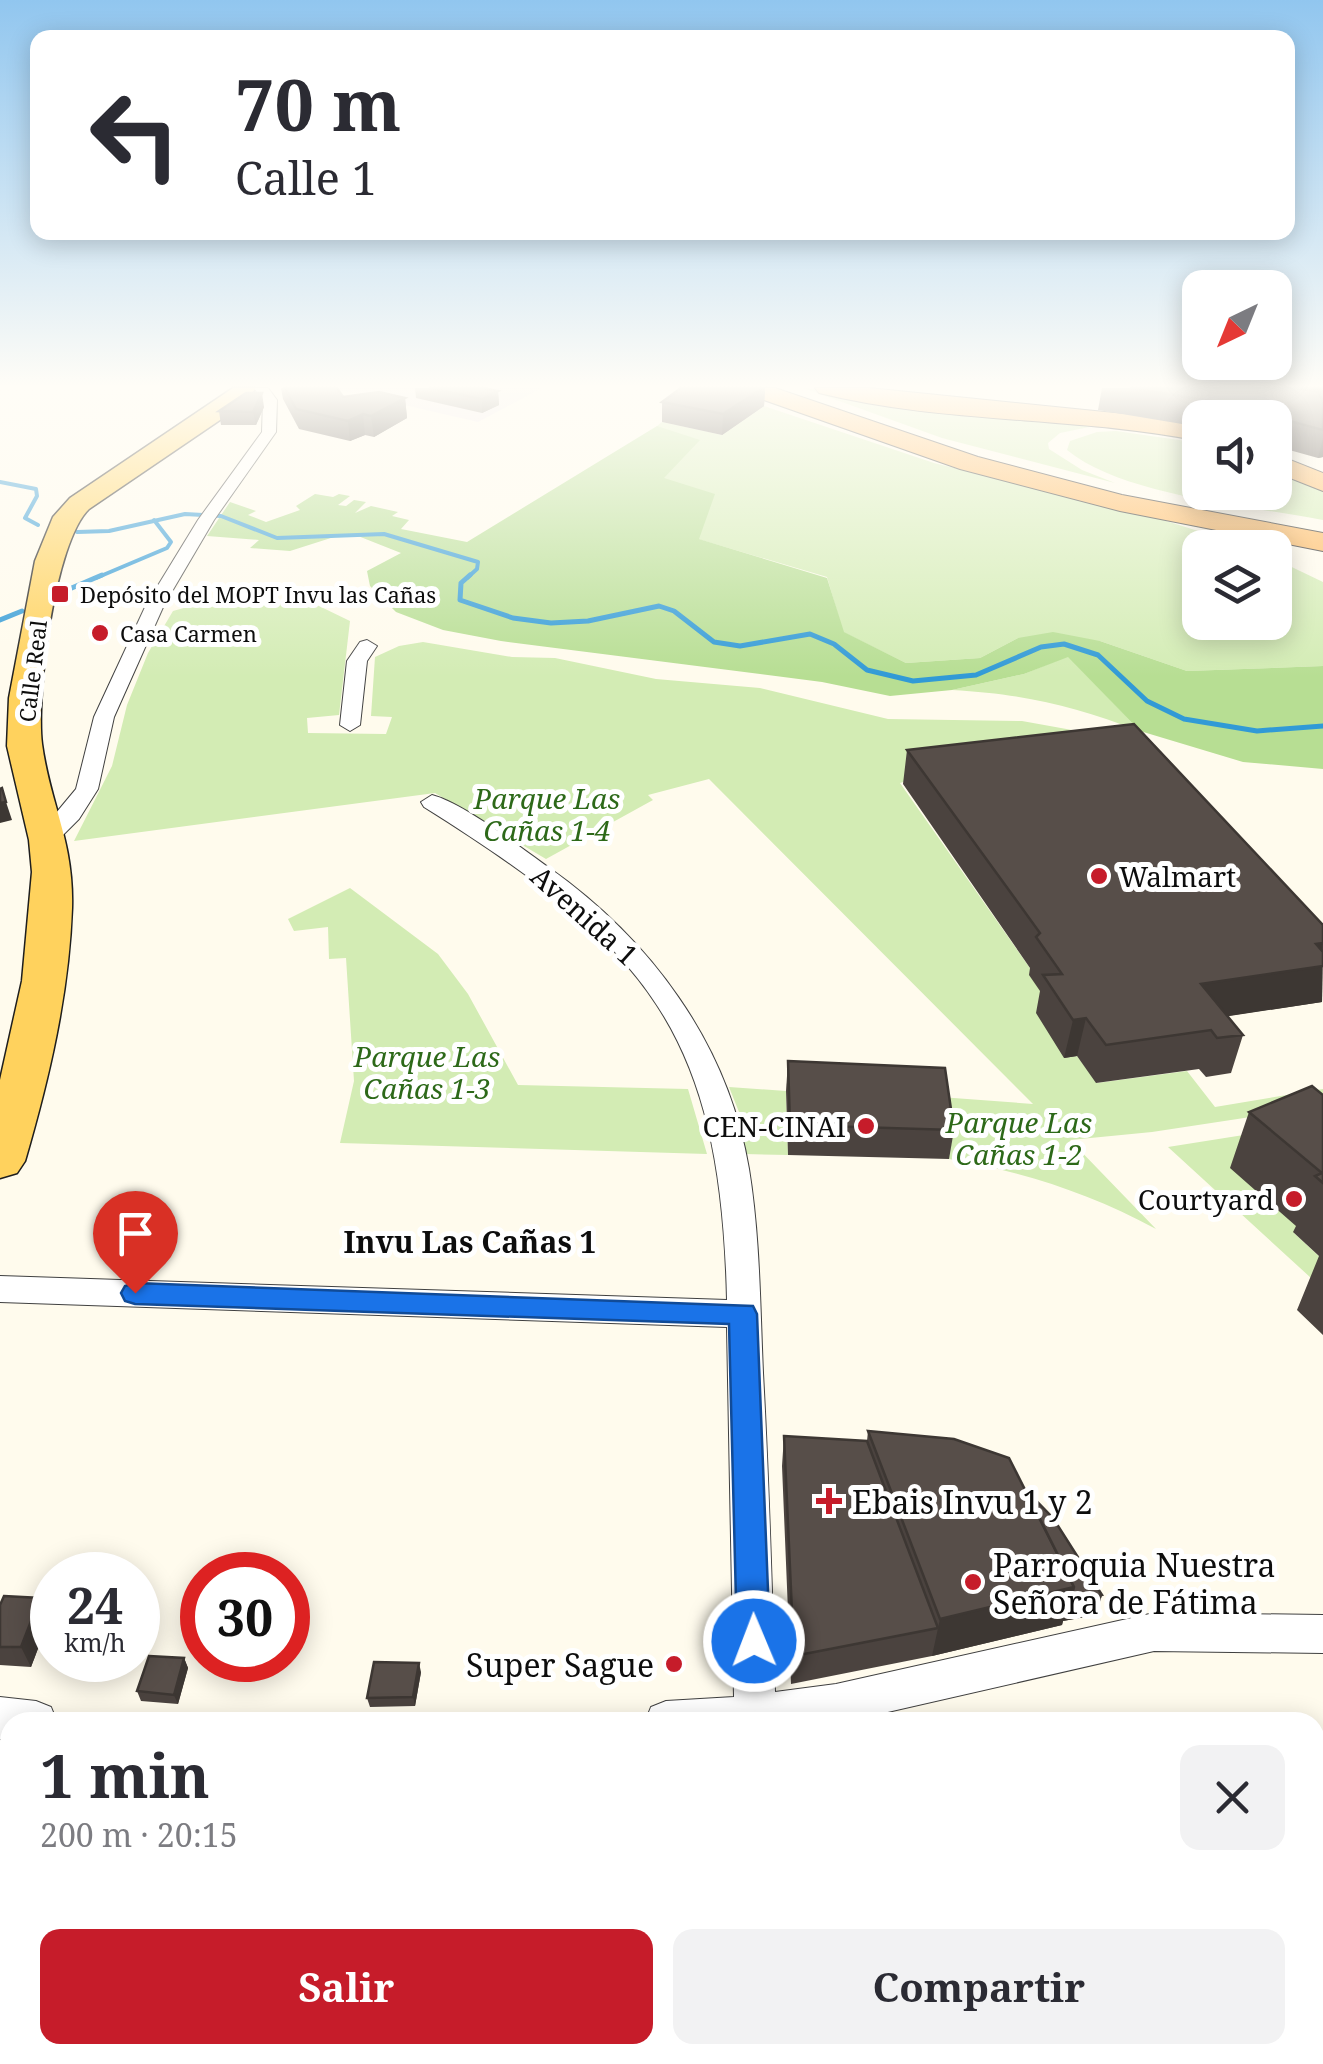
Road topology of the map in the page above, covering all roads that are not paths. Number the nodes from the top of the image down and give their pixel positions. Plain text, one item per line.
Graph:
1 (110, 484) edge
2 (231, 484) edge
3 (1071, 484) edge
4 (1077, 484) edge
5 (1128, 484) edge
6 (1120, 497) junction
7 (1214, 530) edge
8 (1323, 541) edge
9 (1292, 547) edge
10 (367, 646) dead end
11 (326, 725) dead end
12 (432, 802) dead end
13 (48, 837) junction
14 (0, 1161) edge
15 (0, 1289) edge
16 (743, 1314) junction
17 (1323, 1634) edge
18 (755, 1712) edge
19 (843, 1712) edge

1 - 13 main road, Calle Real
2 - 13 street
3 - 6 highway
4 - 8 highway
5 - 8 highway
6 - 7 highway
6 - 8 highway
8 - 9 highway
10 - 11 street
12 - 16 street, Avenida 1
13 - 14 main road, Calle Real
15 - 16 street
16 - 18 street, Avenida 1
17 - 19 street

